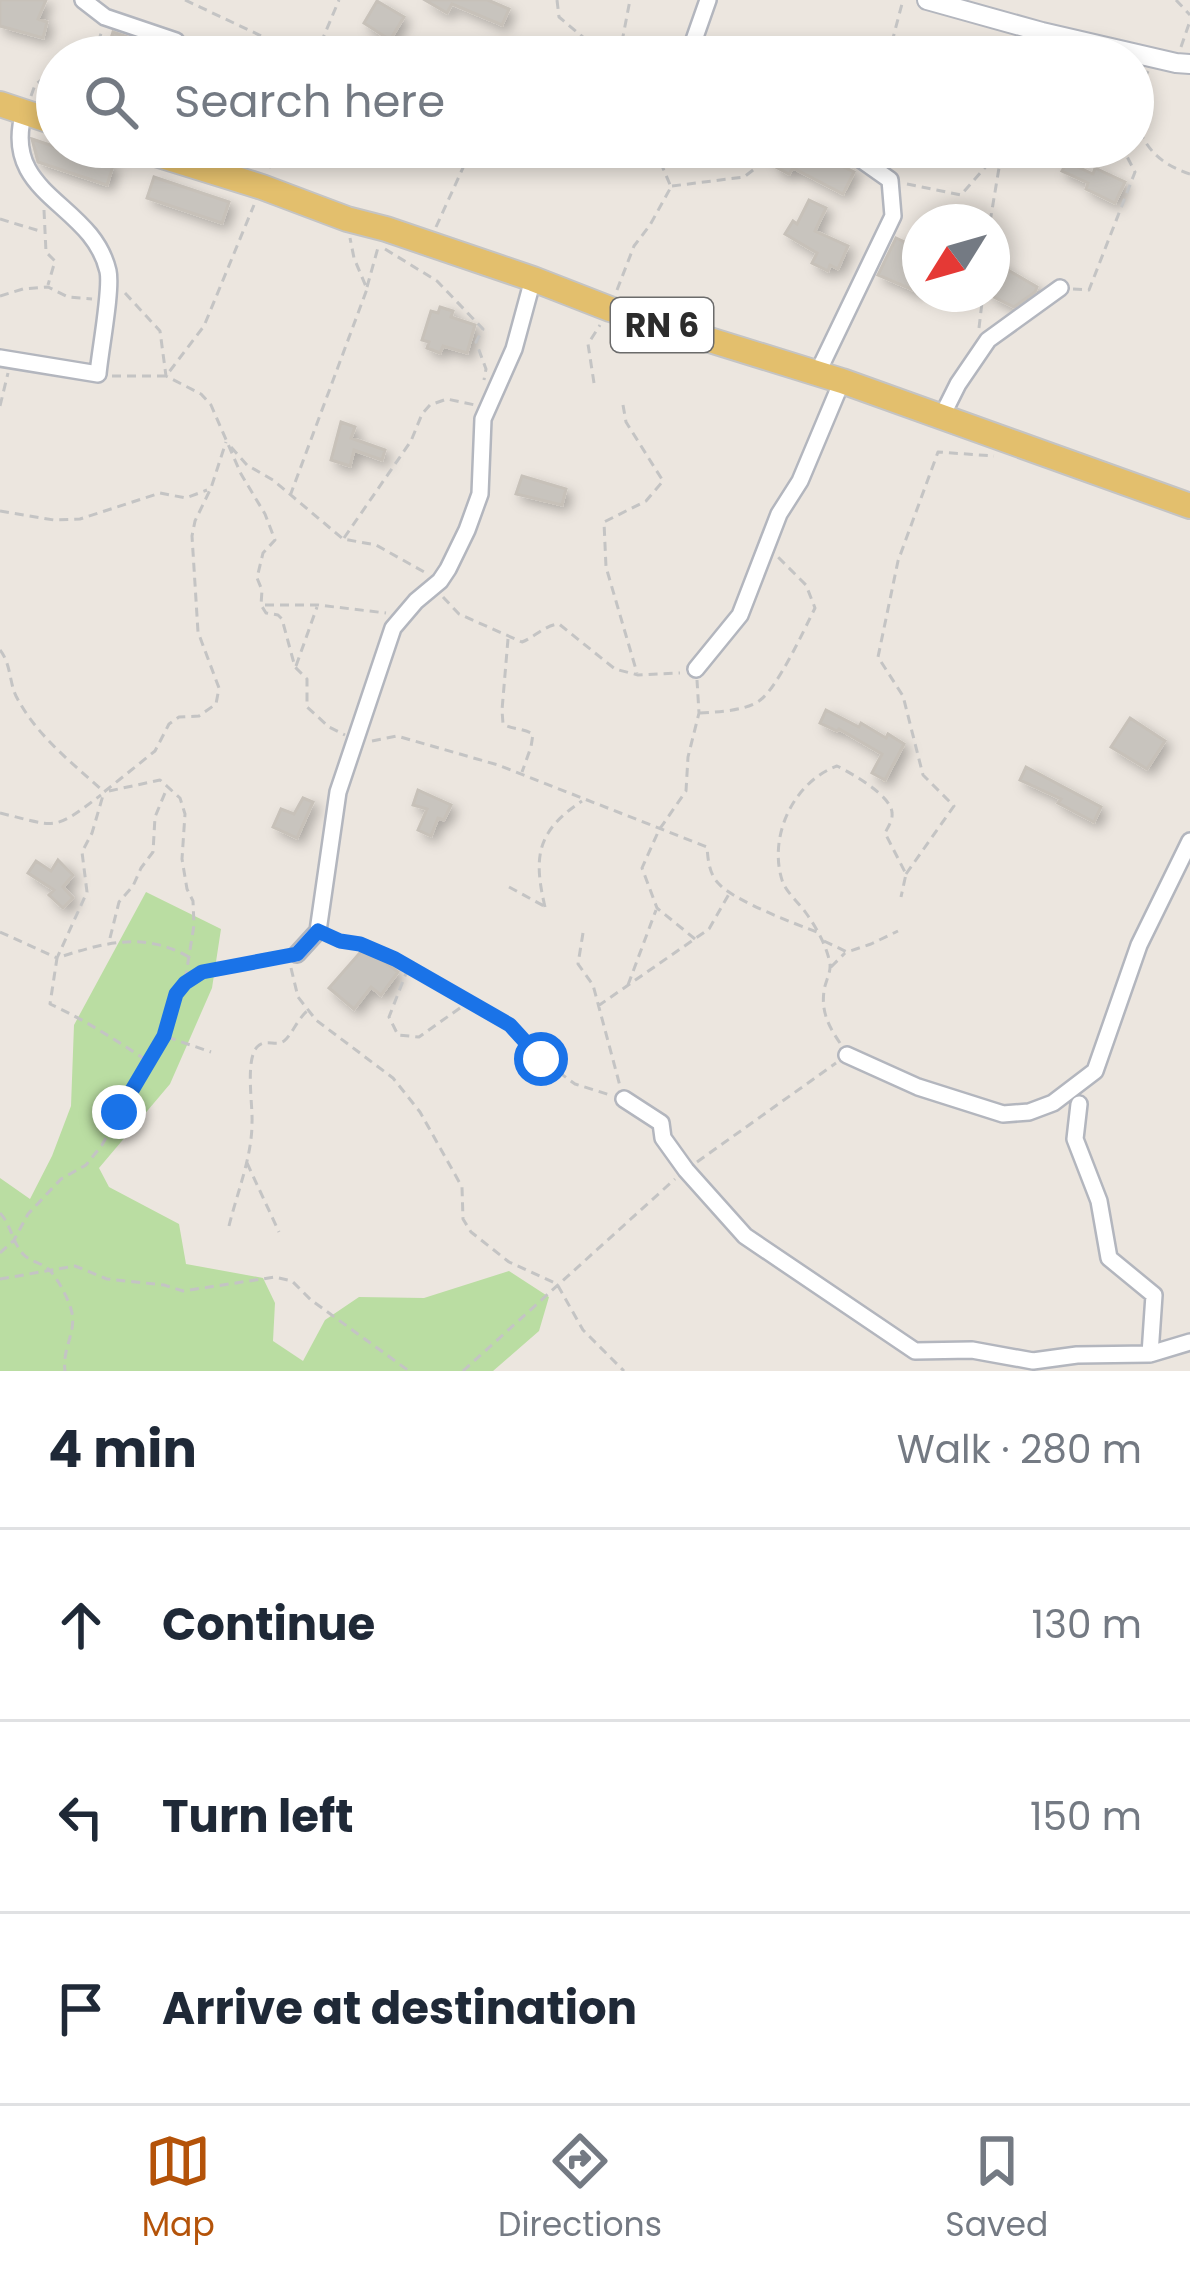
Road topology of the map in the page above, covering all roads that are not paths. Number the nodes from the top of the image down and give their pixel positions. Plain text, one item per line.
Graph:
1 (83, 0) edge
2 (708, 0) edge
3 (927, 0) edge
4 (161, 36) edge
5 (695, 36) edge
6 (1059, 36) edge
7 (8, 112) edge
8 (201, 168) edge
9 (872, 168) edge
10 (533, 279) junction
11 (1060, 288) road end
12 (6, 359) edge
13 (830, 377) junction
14 (940, 418) junction
15 (1190, 506) edge
16 (696, 669) road end
17 (1190, 841) edge
18 (297, 954) road end
19 (847, 1055) road end
20 (624, 1099) road end
21 (1079, 1104) dead end
22 (1190, 1342) edge
23 (1150, 1354) junction

1 - 4 street
2 - 5 street
3 - 6 street
7 - 12 street
8 - 10 main road, RN 6
9 - 13 street
10 - 13 main road, RN 6
10 - 18 street
11 - 14 street
13 - 14 main road, RN 6
13 - 16 street
14 - 15 main road, RN 6
17 - 19 street
20 - 23 street
21 - 23 street
22 - 23 street

